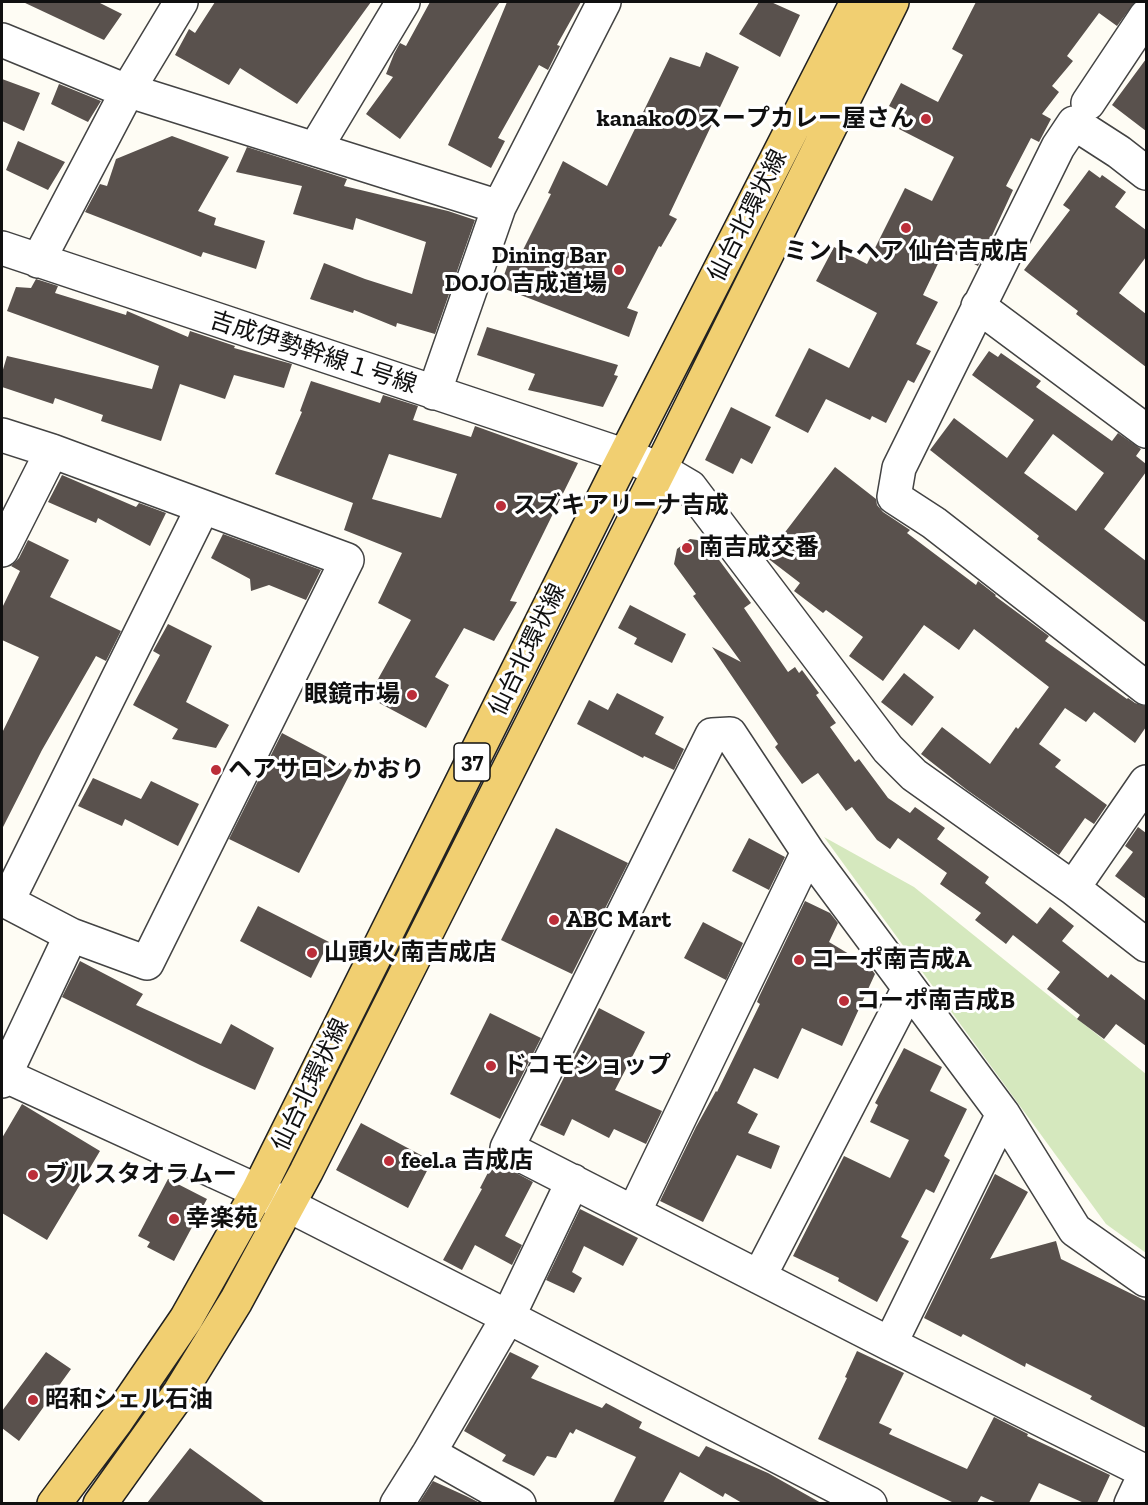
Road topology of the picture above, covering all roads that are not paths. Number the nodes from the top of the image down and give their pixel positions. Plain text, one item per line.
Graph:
1 (182, 2) edge
2 (403, 2) edge
3 (604, 2) edge
4 (857, 2) edge
5 (892, 2) edge
6 (1146, 16) edge
7 (2, 40) edge
8 (128, 90) junction
9 (1088, 103) dead end
10 (315, 149) junction
11 (1146, 173) edge
12 (499, 207) junction
13 (2, 248) edge
14 (38, 261) junction
15 (978, 306) junction
16 (434, 393) junction
17 (1146, 431) edge
18 (2, 435) edge
19 (52, 451) junction
20 (626, 456) junction
21 (660, 469) junction
22 (203, 507) junction
23 (2, 550) edge
24 (1146, 688) edge
25 (1146, 782) edge
26 (808, 852) junction
27 (1073, 888) junction
28 (4, 901) edge
29 (70, 935) junction
30 (1146, 945) edge
31 (909, 988) junction
32 (2, 1077) edge
33 (1003, 1114) junction
34 (573, 1181) junction
35 (258, 1191) junction
36 (288, 1205) junction
37 (634, 1212) junction
38 (759, 1277) junction
39 (1146, 1280) edge
40 (508, 1317) junction
41 (890, 1344) junction
42 (429, 1453) junction
43 (1146, 1472) edge
44 (54, 1503) edge
45 (100, 1503) edge
46 (396, 1503) edge
47 (519, 1503) edge
48 (870, 1503) edge
49 (1131, 1503) edge

1 - 8 street
2 - 10 street
3 - 12 street
4 - 20 main road, 仙台北環状線 / 37
5 - 21 main road, 仙台北環状線 / 37
6 - 9 street
7 - 8 street
8 - 10 street
8 - 14 street
10 - 12 street
11 - 15 street
12 - 16 street
13 - 14 street, 吉成伊勢幹線１号線
14 - 16 street, 吉成伊勢幹線１号線
15 - 17 street
15 - 24 street
16 - 20 street, 吉成伊勢幹線１号線
18 - 19 street
19 - 22 street
19 - 23 street
20 - 21 street, 吉成伊勢幹線１号線
20 - 35 main road, 仙台北環状線 / 37
21 - 27 street, 吉成伊勢幹線１号線
21 - 36 main road, 仙台北環状線 / 37
22 - 28 street
22 - 29 street
25 - 27 street
26 - 31 street
26 - 34 street
26 - 37 street
27 - 30 street, 吉成伊勢幹線１号線
28 - 29 street
29 - 32 street
31 - 33 street
31 - 38 street
32 - 35 street
33 - 39 street
33 - 41 street
34 - 37 street
34 - 40 street
35 - 36 street
35 - 44 main road, 仙台北環状線 / 37
36 - 40 street
36 - 45 main road, 仙台北環状線 / 37
37 - 38 street
38 - 41 street
40 - 42 street
40 - 48 street
41 - 43 street
42 - 46 street
42 - 47 street
43 - 49 street

